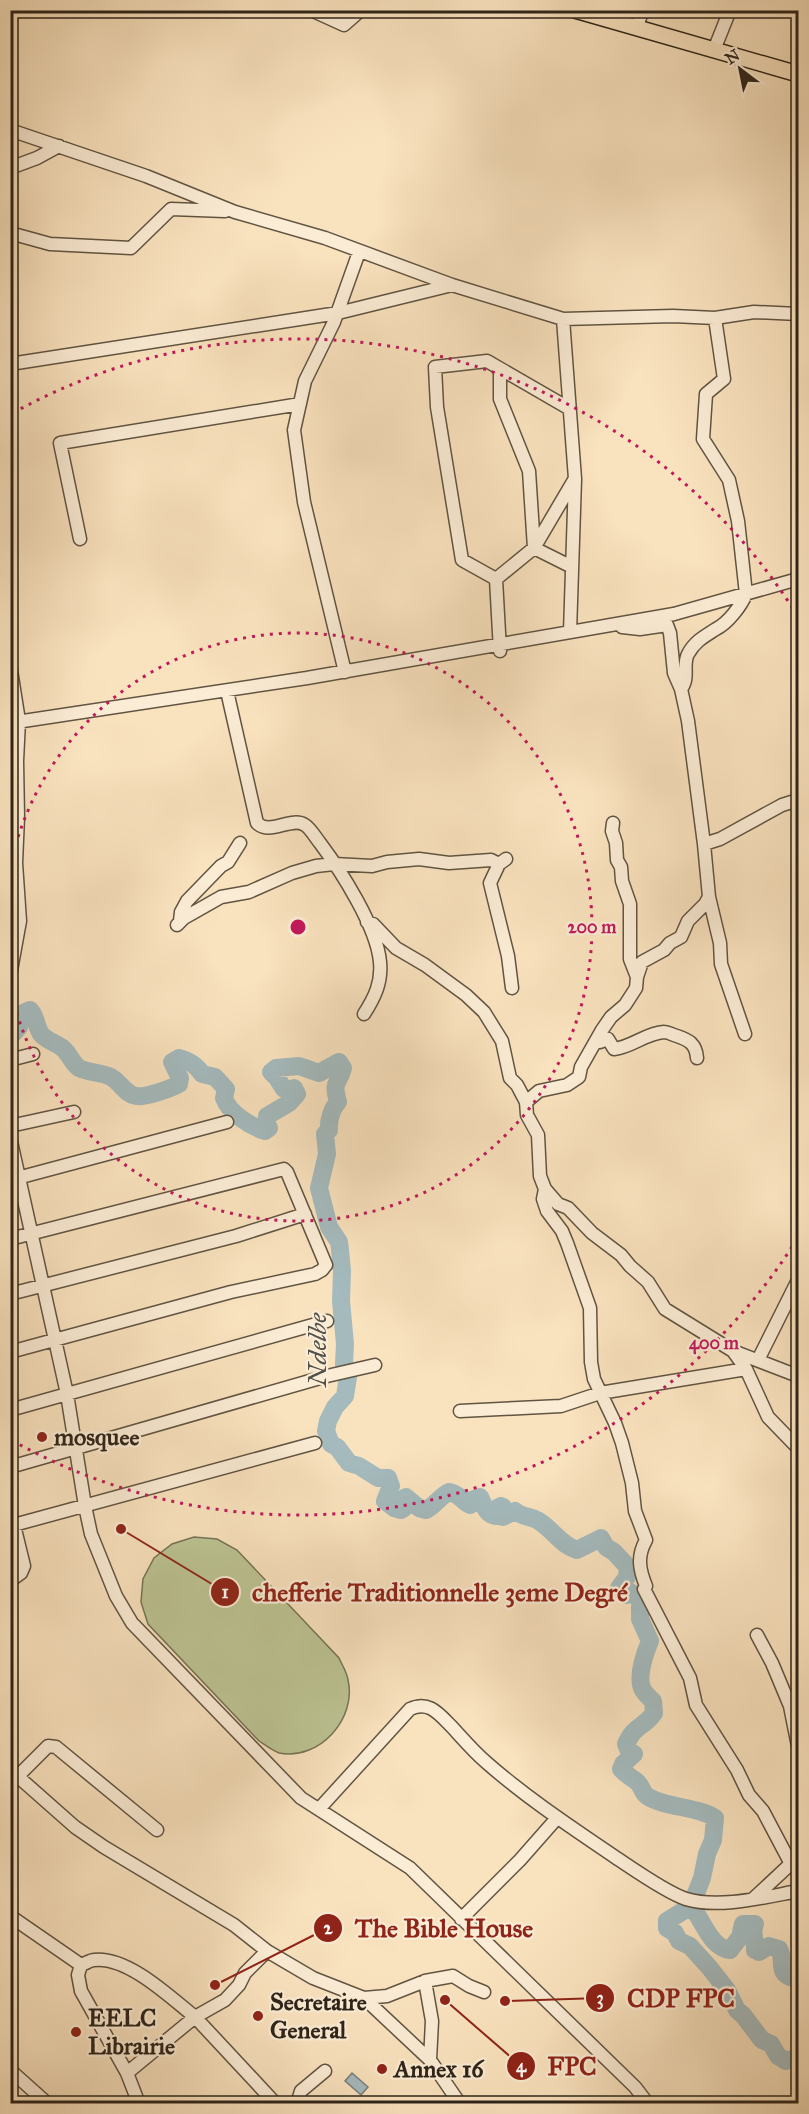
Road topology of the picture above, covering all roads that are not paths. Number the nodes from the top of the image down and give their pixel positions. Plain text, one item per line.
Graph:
1 (311, 10) edge
2 (361, 10) edge
3 (575, 10) edge
4 (643, 10) edge
5 (730, 10) edge
6 (636, 28) junction
7 (714, 50) junction
8 (798, 74) edge
9 (10, 130) edge
10 (58, 147) junction
11 (10, 168) edge
12 (236, 212) junction
13 (10, 233) edge
14 (359, 252) junction
15 (452, 285) junction
16 (338, 313) junction
17 (798, 314) edge
18 (715, 318) junction
19 (563, 319) junction
20 (10, 364) edge
21 (500, 369) junction
22 (300, 404) junction
23 (570, 409) junction
24 (575, 479) junction
25 (80, 539) dead end
26 (534, 548) junction
27 (572, 567) junction
28 (496, 579) junction
29 (798, 579) edge
30 (746, 594) junction
31 (612, 625) junction
32 (570, 632) junction
33 (500, 648) junction
34 (10, 664) edge
35 (345, 672) junction
36 (681, 689) junction
37 (227, 691) junction
38 (15, 722) edge
39 (798, 800) edge
40 (613, 824) dead end
41 (240, 843) dead end
42 (704, 844) junction
43 (334, 864) junction
44 (709, 897) junction
45 (367, 921) junction
46 (10, 976) edge
47 (637, 977) junction
48 (513, 988) dead end
49 (364, 1014) dead end
50 (745, 1034) dead end
51 (597, 1039) junction
52 (33, 1054) dead end
53 (697, 1058) dead end
54 (10, 1060) edge
55 (526, 1102) junction
56 (74, 1112) dead end
57 (227, 1122) dead end
58 (10, 1126) edge
59 (10, 1137) edge
60 (15, 1179) edge
61 (545, 1189) junction
62 (305, 1214) junction
63 (31, 1234) junction
64 (10, 1239) edge
65 (798, 1280) edge
66 (42, 1286) junction
67 (10, 1294) edge
68 (327, 1321) dead end
69 (54, 1340) junction
70 (10, 1352) edge
71 (732, 1352) junction
72 (758, 1360) junction
73 (375, 1365) dead end
74 (746, 1369) junction
75 (798, 1376) edge
76 (600, 1393) junction
77 (67, 1394) junction
78 (10, 1410) edge
79 (460, 1411) dead end
80 (315, 1443) dead end
81 (798, 1448) edge
82 (75, 1449) junction
83 (10, 1467) edge
84 (85, 1506) junction
85 (12, 1525) edge
86 (10, 1581) edge
87 (757, 1635) dead end
88 (798, 1746) edge
89 (13, 1773) edge
90 (319, 1809) junction
91 (557, 1818) junction
92 (156, 1830) dead end
93 (795, 1860) edge
94 (798, 1892) edge
95 (752, 1900) junction
96 (10, 1916) edge
97 (461, 1919) junction
98 (267, 1951) junction
99 (81, 1965) junction
100 (426, 1981) junction
101 (484, 1992) dead end
102 (364, 1998) junction
103 (195, 2017) junction
104 (430, 2060) junction
105 (10, 2070) edge
106 (325, 2071) dead end
107 (127, 2073) junction
108 (15, 2082) edge
109 (270, 2102) edge
110 (48, 2103) edge
111 (139, 2103) edge
112 (297, 2103) edge
113 (460, 2103) edge
114 (648, 2103) edge

1 - 2 street
3 - 6 main road
4 - 6 street
5 - 7 street
6 - 7 main road
7 - 8 main road
9 - 10 street
10 - 11 street
10 - 12 street
12 - 13 street
12 - 14 street
14 - 15 street
14 - 16 street
15 - 16 street
15 - 19 street
16 - 20 street
16 - 22 street
17 - 18 street
18 - 19 street
18 - 30 street
19 - 23 street
21 - 23 street
21 - 26 street
21 - 28 street
22 - 25 street
22 - 35 street
23 - 24 street
24 - 26 street
24 - 27 street
26 - 27 street
26 - 28 street
27 - 32 street
28 - 33 street
29 - 30 street
30 - 31 street
30 - 36 street
31 - 32 street
31 - 36 street
32 - 33 street
33 - 35 street
34 - 38 street
35 - 37 street
36 - 42 street
37 - 38 street
37 - 43 street
38 - 46 street
39 - 42 street
40 - 47 street
41 - 43 street
42 - 44 street
43 - 45 street
43 - 48 street
44 - 47 street
44 - 50 street
45 - 49 street
45 - 55 street
47 - 51 street
51 - 53 street
51 - 55 street
52 - 54 street
55 - 61 street
56 - 58 street
57 - 60 street
59 - 60 street
60 - 63 street
61 - 71 street
61 - 76 street
62 - 63 street
62 - 66 street
62 - 69 street
63 - 64 street
63 - 66 street
65 - 72 street
66 - 67 street
66 - 69 street
68 - 77 street
69 - 70 street
69 - 77 street
71 - 72 street
71 - 74 street
72 - 75 street
73 - 82 street
74 - 76 street
74 - 81 street
76 - 79 street
76 - 93 street
77 - 78 street
77 - 82 street
80 - 84 street
82 - 83 street
82 - 84 street
84 - 85 street
84 - 90 street
85 - 86 street
87 - 88 street
89 - 92 street
89 - 98 street
90 - 91 street
90 - 97 street
91 - 95 street
91 - 97 street
93 - 95 street
94 - 95 street
96 - 99 street
97 - 114 street
98 - 102 street
98 - 103 street
99 - 103 street
99 - 107 street
100 - 101 street
100 - 102 street
100 - 104 street
102 - 104 street
103 - 107 street
103 - 109 street
104 - 113 street
105 - 108 street
106 - 112 street
107 - 111 street
108 - 110 street

